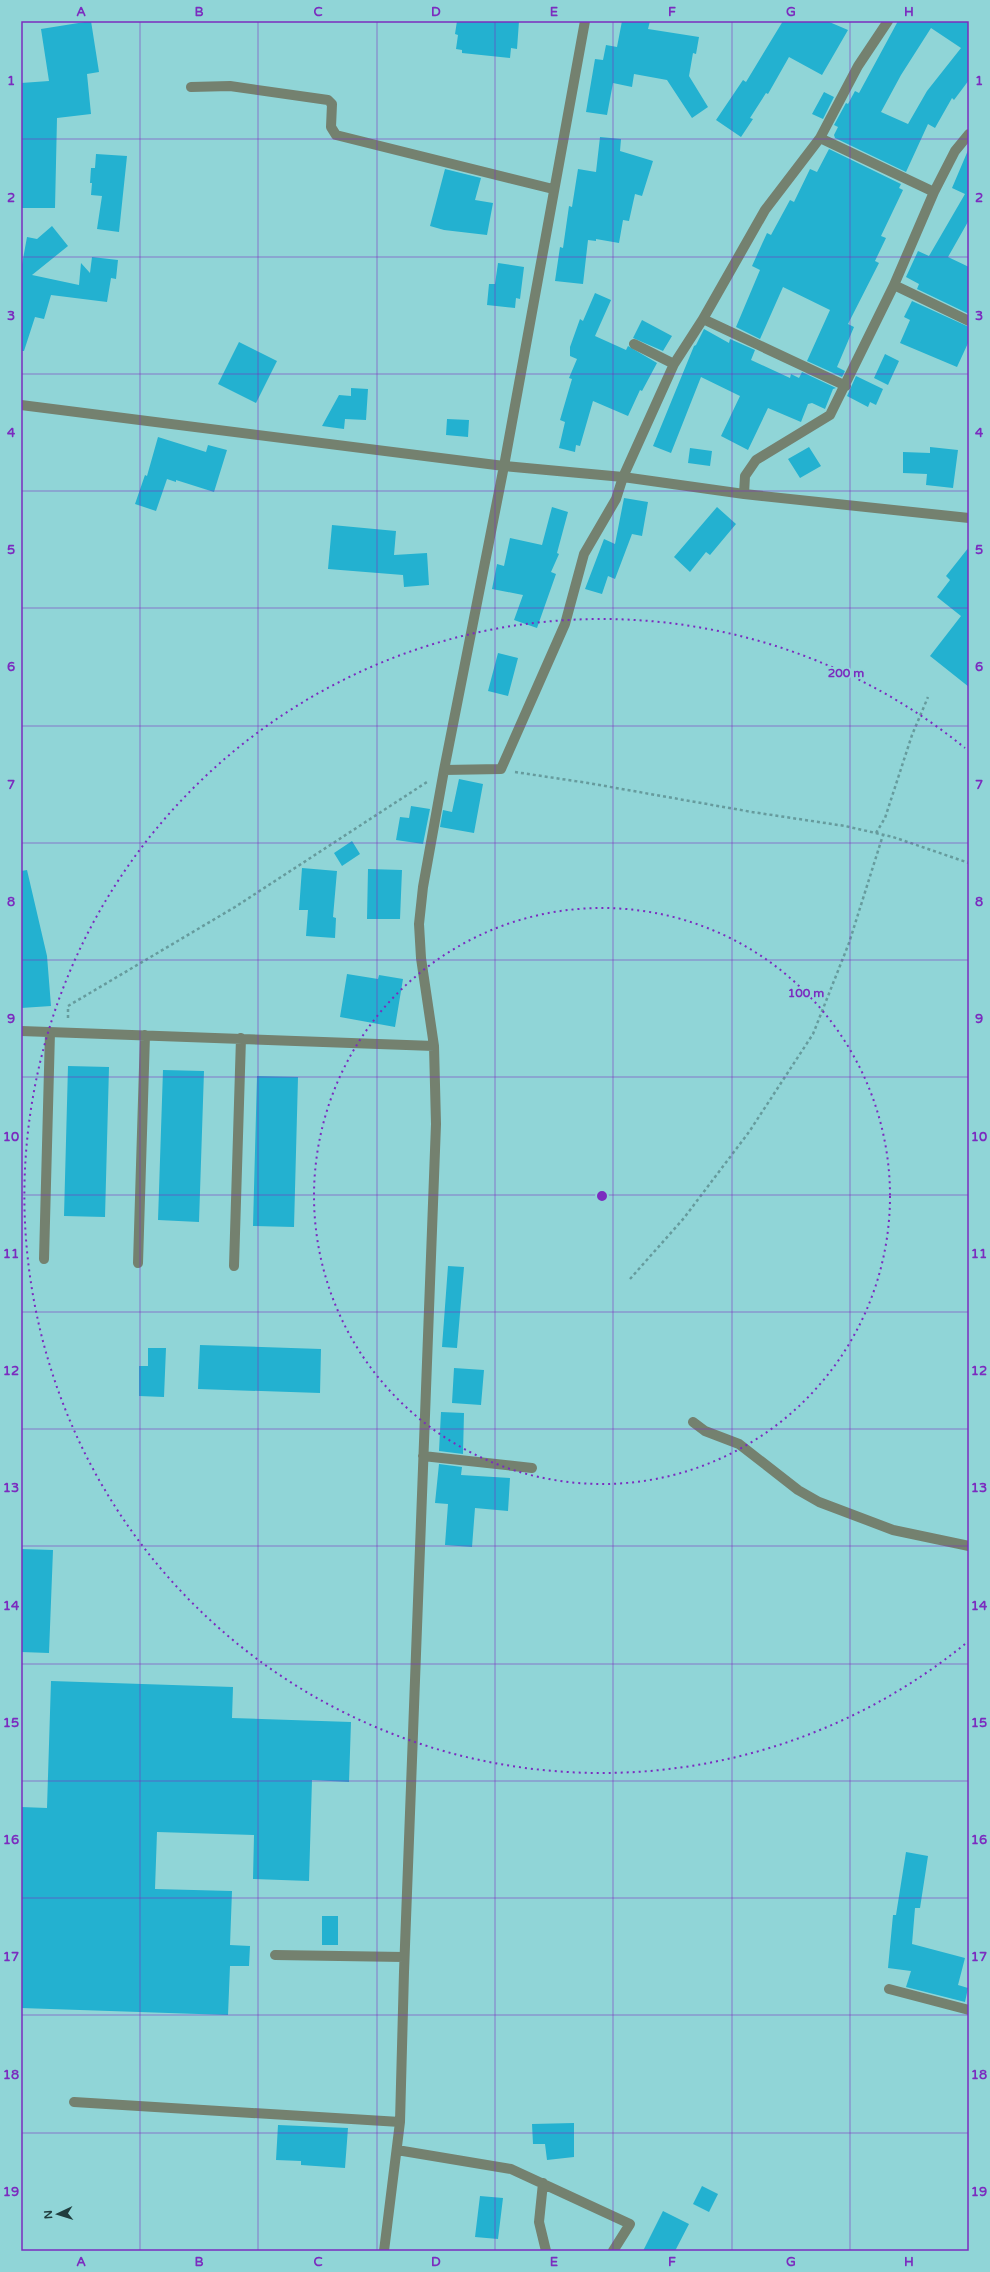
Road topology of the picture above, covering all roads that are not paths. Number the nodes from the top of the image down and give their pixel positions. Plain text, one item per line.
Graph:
1 (585, 21) edge
2 (888, 21) edge
3 (191, 87) dead end
4 (820, 138) junction
5 (967, 139) edge
6 (553, 189) junction
7 (934, 192) junction
8 (894, 285) junction
9 (703, 319) junction
10 (969, 321) edge
11 (634, 344) dead end
12 (674, 364) junction
13 (846, 386) junction
14 (21, 405) edge
15 (504, 466) junction
16 (623, 477) junction
17 (744, 494) junction
18 (969, 518) edge
19 (444, 770) junction
20 (21, 1031) edge
21 (50, 1032) junction
22 (145, 1035) junction
23 (241, 1038) junction
24 (434, 1046) junction
25 (44, 1259) dead end
26 (138, 1263) dead end
27 (234, 1266) dead end
28 (693, 1422) dead end
29 (423, 1456) junction
30 (532, 1468) dead end
31 (969, 1546) edge
32 (275, 1955) dead end
33 (404, 1957) junction
34 (888, 1989) dead end
35 (969, 2010) edge
36 (74, 2102) dead end
37 (400, 2122) junction
38 (397, 2150) junction
39 (543, 2184) junction
40 (384, 2251) edge
41 (546, 2251) edge
42 (613, 2251) edge

1 - 6 street
2 - 4 street
3 - 6 street
4 - 7 street
4 - 9 street
5 - 7 street
6 - 15 street
7 - 8 street
8 - 10 street
8 - 13 street
9 - 12 street
9 - 13 street
11 - 12 street
12 - 16 street
13 - 17 street
14 - 15 street
15 - 16 street
15 - 19 street
16 - 17 street
16 - 19 street
17 - 18 street
19 - 24 street
20 - 21 street
21 - 22 street
21 - 25 street
22 - 23 street
22 - 26 street
23 - 24 street
23 - 27 street
24 - 29 street
28 - 31 street
29 - 30 street
29 - 33 street
32 - 33 street
33 - 37 street
34 - 35 street
36 - 37 street
37 - 38 street
38 - 39 street
38 - 40 street
39 - 41 street
39 - 42 street

